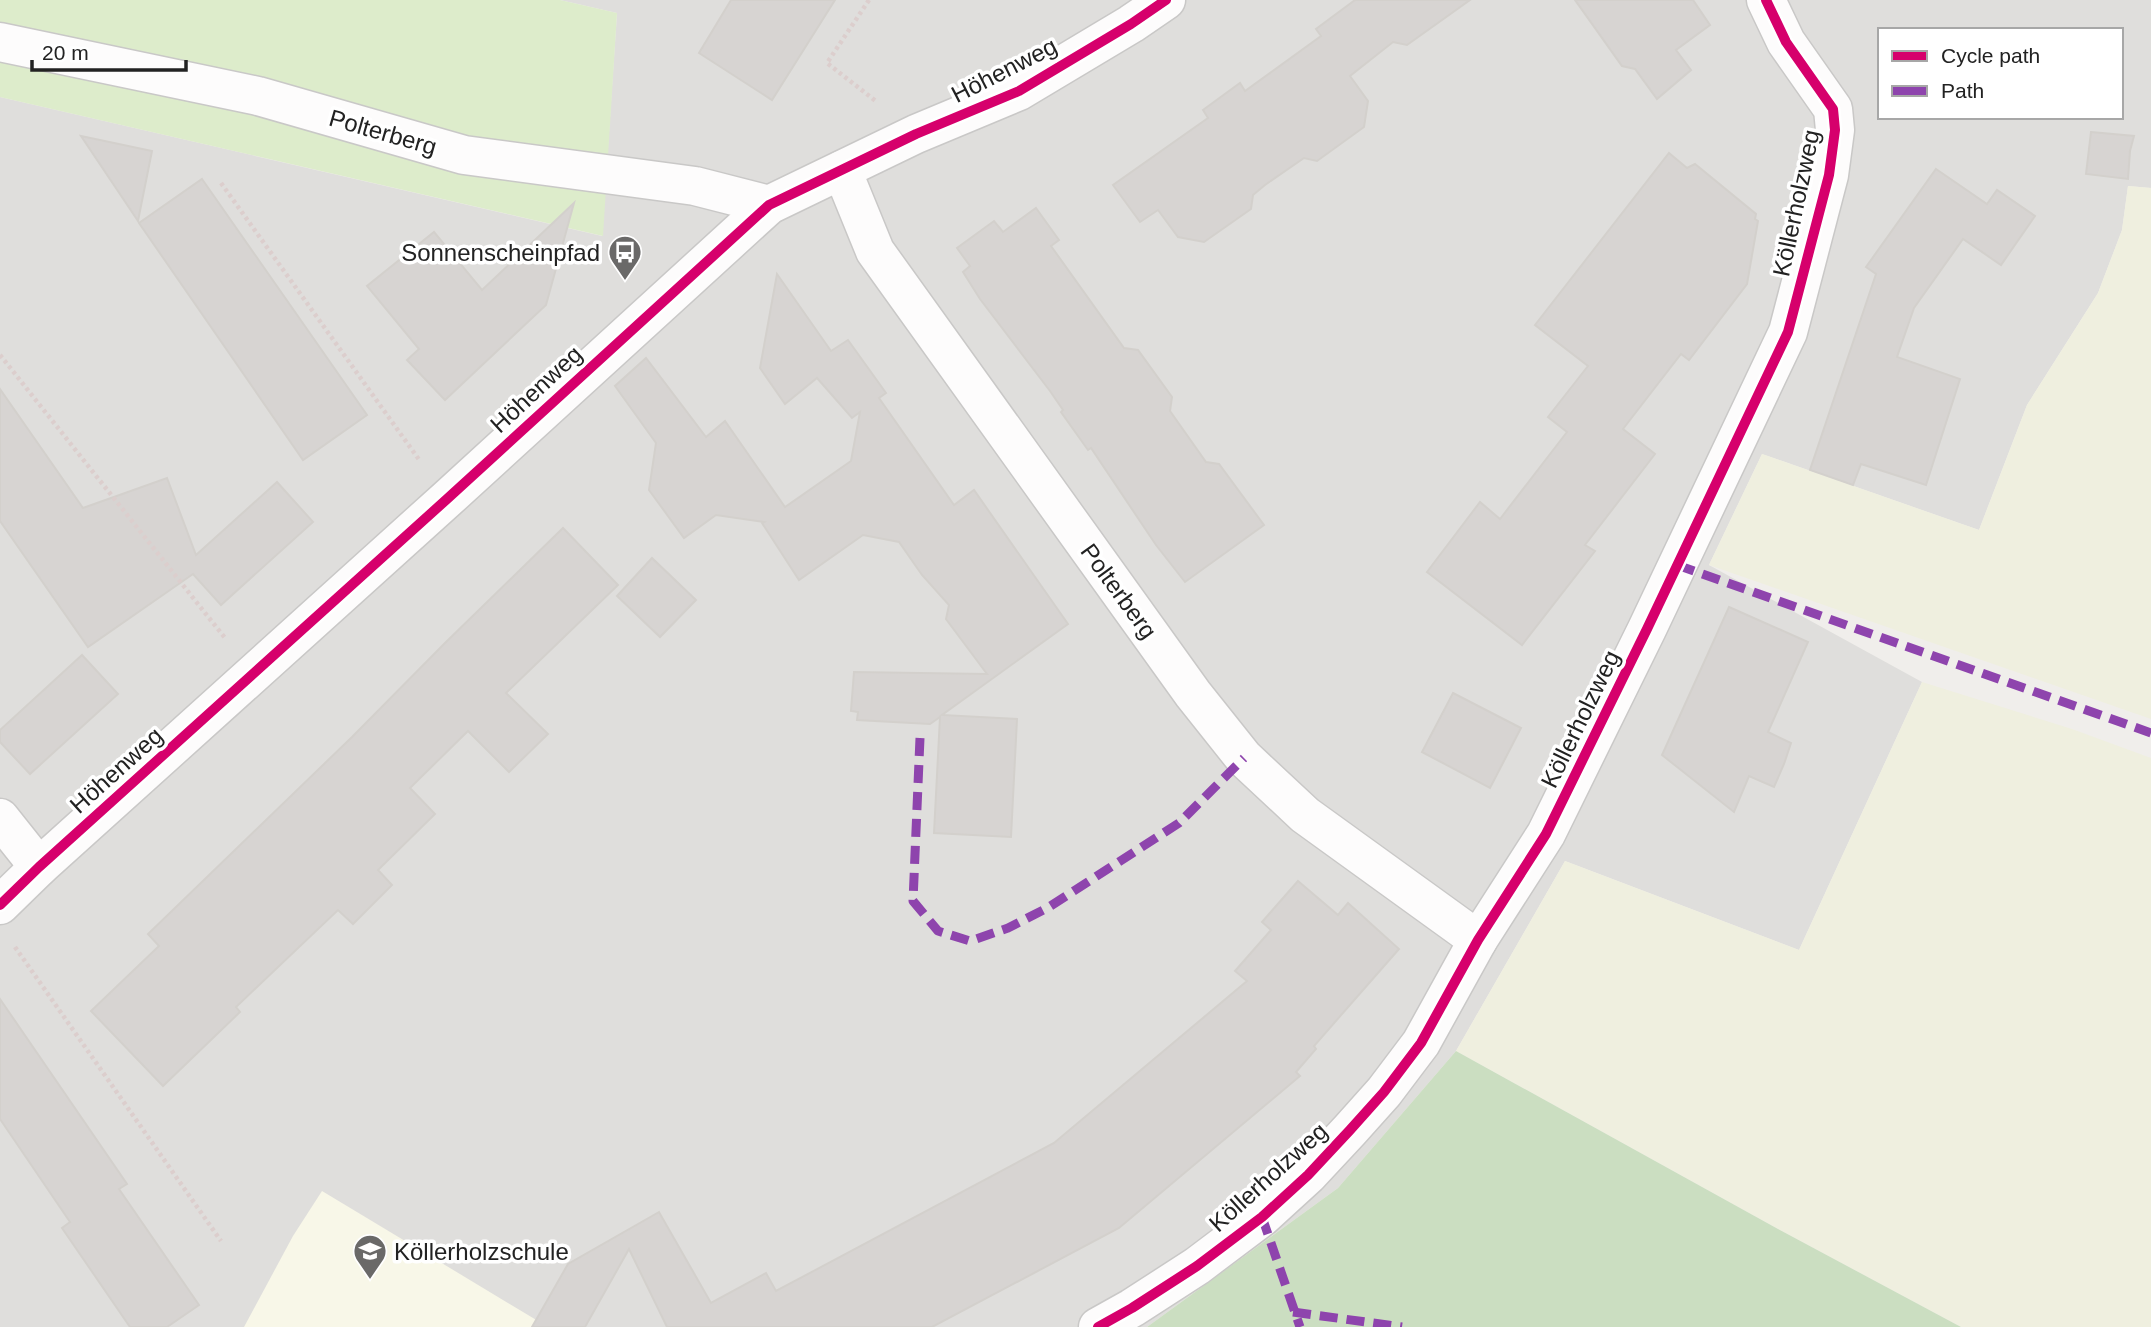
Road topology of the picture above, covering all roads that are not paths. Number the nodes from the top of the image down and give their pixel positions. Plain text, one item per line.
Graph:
1 (1166, 0) edge
2 (1766, 0) edge
3 (1121, 12) edge
4 (0, 42) edge
5 (842, 170) junction
6 (769, 205) junction
7 (0, 818) edge
8 (39, 867) junction
9 (4, 921) edge
10 (1478, 940) junction
11 (1098, 1327) edge

1 - 3 street, Höhenweg
2 - 10 street, Köllerholzweg
3 - 5 street, Höhenweg
4 - 6 street, Polterberg
5 - 6 street, Höhenweg
5 - 10 street, Polterberg
6 - 8 street, Höhenweg
7 - 8 street
8 - 9 street, Höhenweg
10 - 11 street, Köllerholzweg

